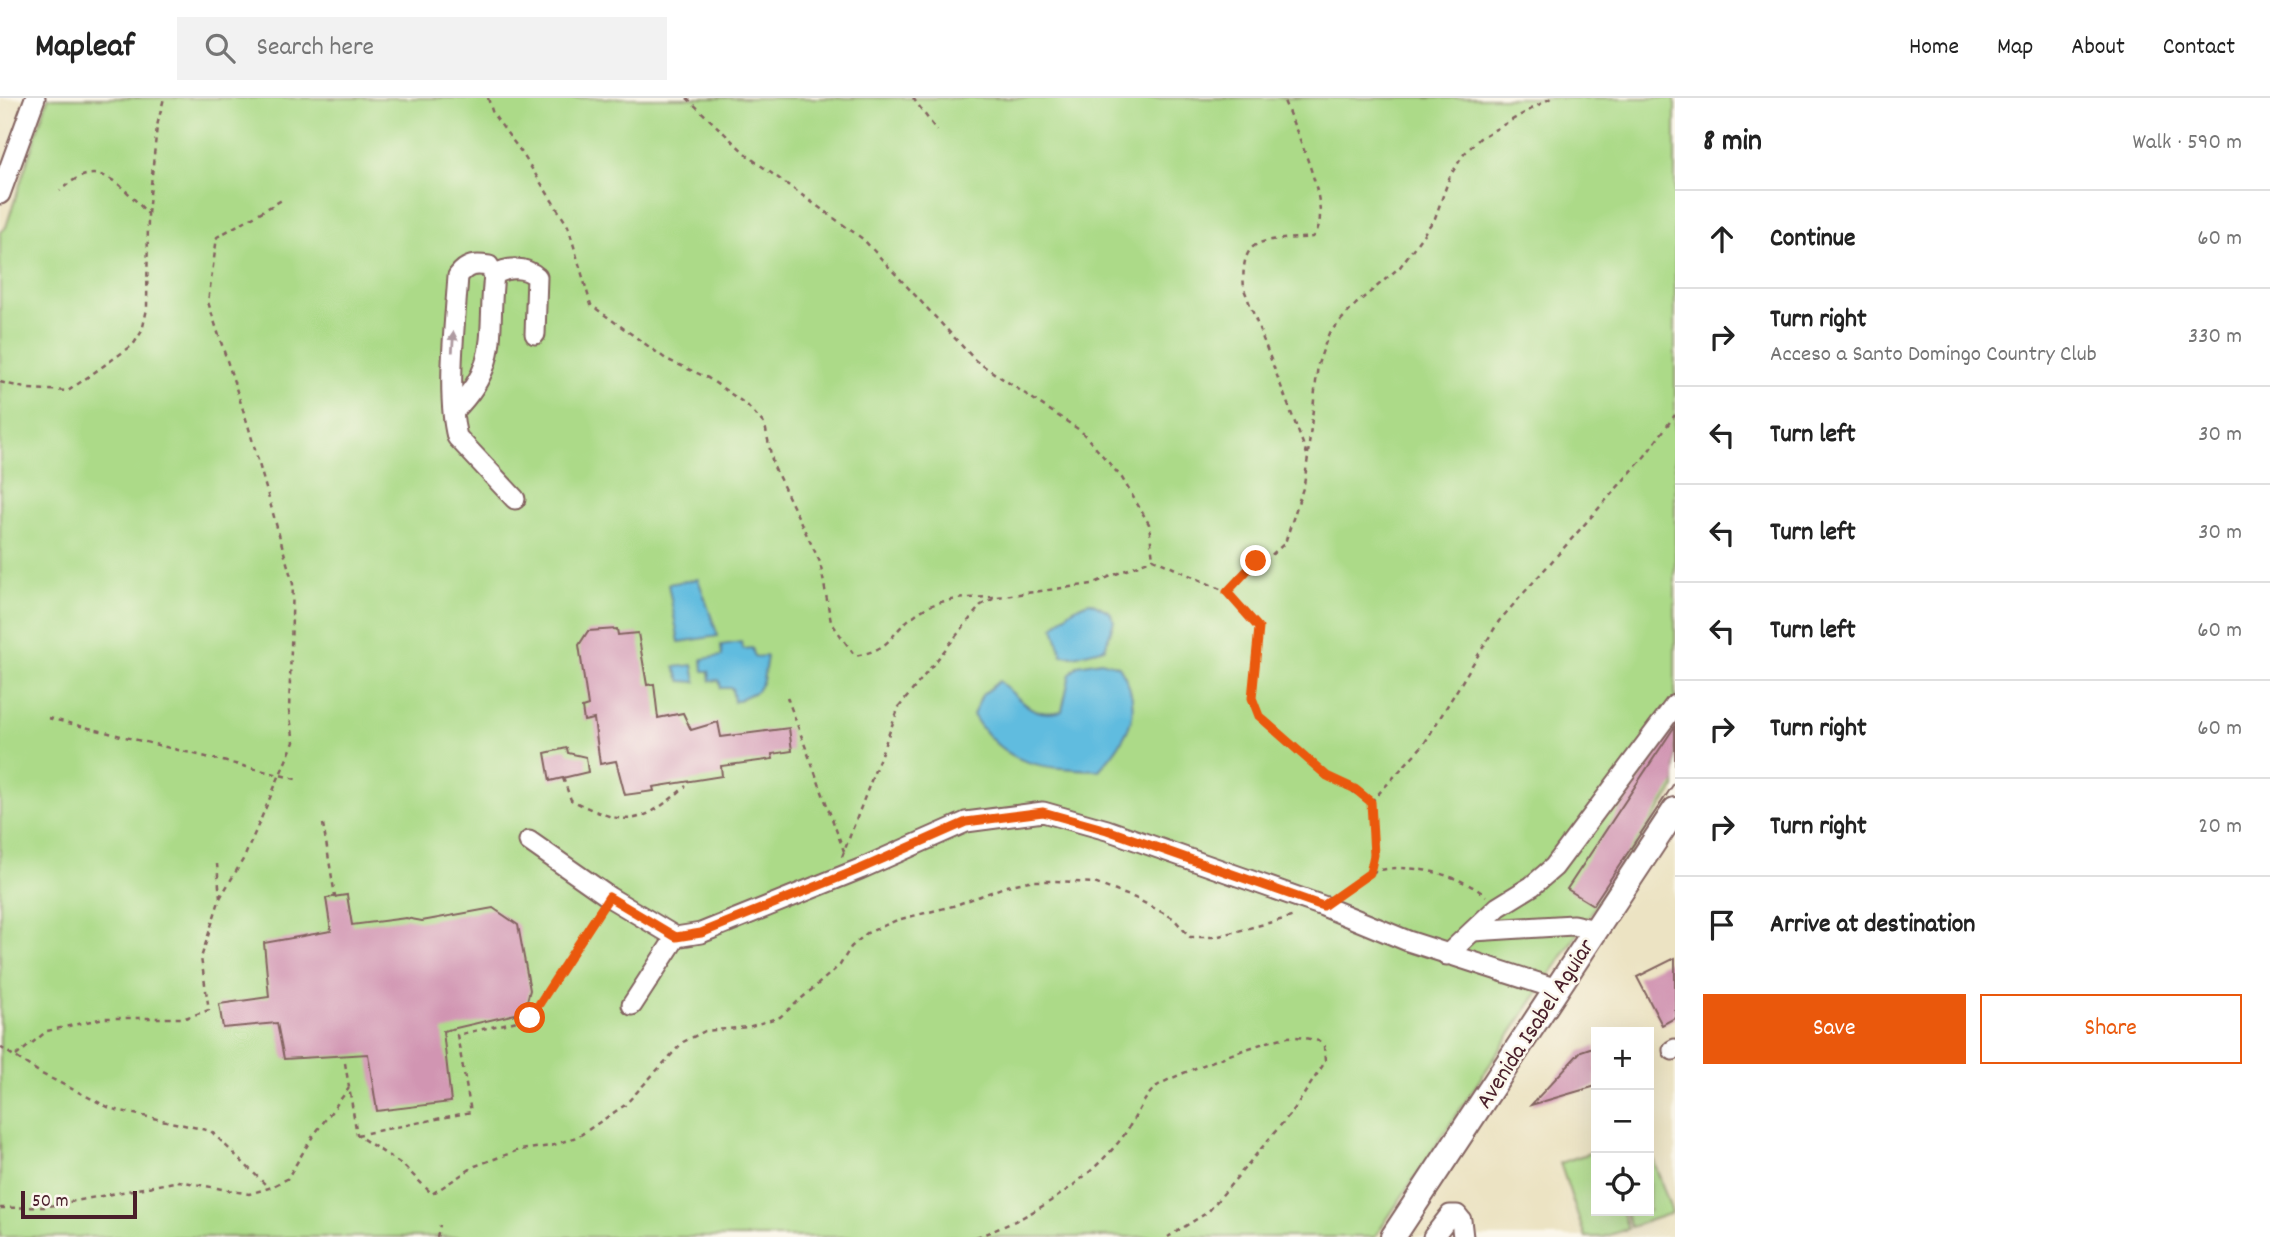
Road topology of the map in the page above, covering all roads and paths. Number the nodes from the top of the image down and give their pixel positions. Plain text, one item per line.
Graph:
1 (35, 98) edge
2 (164, 98) edge
3 (488, 98) edge
4 (687, 98) edge
5 (913, 98) edge
6 (1283, 98) edge
7 (1551, 98) edge
8 (937, 131) dead end
9 (7, 149) edge
10 (60, 191) dead end
11 (0, 194) edge
12 (282, 200) dead end
13 (148, 214) junction
14 (494, 275) junction
15 (535, 334) dead end
16 (0, 382) edge
17 (455, 410) junction
18 (1675, 415) edge
19 (1308, 457) junction
20 (515, 499) dead end
21 (1153, 559) junction
22 (1227, 592) junction
23 (997, 597) junction
24 (787, 697) dead end
25 (1675, 705) edge
26 (48, 718) dead end
27 (279, 776) junction
28 (563, 778) dead end
29 (300, 780) dead end
30 (686, 786) dead end
31 (1371, 802) junction
32 (1672, 820) edge
33 (323, 824) dead end
34 (529, 841) dead end
35 (217, 864) dead end
36 (1370, 873) junction
37 (609, 897) junction
38 (220, 898) junction
39 (335, 902) dead end
40 (1323, 906) junction
41 (1499, 907) junction
42 (1596, 930) junction
43 (1473, 931) junction
44 (676, 937) junction
45 (1447, 955) junction
46 (1557, 989) junction
47 (632, 1005) dead end
48 (0, 1047) edge
49 (16, 1056) junction
50 (345, 1063) dead end
51 (349, 1088) junction
52 (357, 1135) junction
53 (269, 1188) junction
54 (0, 1208) edge
55 (440, 1225) dead end
56 (437, 1237) edge
57 (976, 1237) edge
58 (1168, 1237) edge
59 (1393, 1237) edge
60 (1433, 1237) edge
61 (1462, 1237) edge

1 - 9 street
2 - 13 path
3 - 23 path
4 - 21 path
5 - 8 path
6 - 19 path
7 - 19 path
9 - 11 street
10 - 13 path
12 - 27 path
13 - 16 path
14 - 15 street
14 - 17 street
17 -> 14 street
17 - 20 street
18 - 31 path
19 - 22 path
21 - 22 path
21 - 23 path
22 - 31 path
23 - 24 path
25 - 41 street
26 - 27 path
27 - 29 path
27 - 38 path
28 - 30 path
31 - 36 path
32 - 42 main road, Avenida Isabel Aguiar
33 - 39 path
34 - 37 street
35 - 38 path
36 - 40 path
36 - 41 path
37 - 44 street
37 - 52 path
38 - 49 path
40 - 44 street
40 - 45 street
40 - 52 path
41 - 43 street
42 - 43 street
42 - 46 main road, Avenida Isabel Aguiar
43 - 45 street
44 - 47 street
45 - 46 street
46 - 59 main road, Avenida Isabel Aguiar
48 - 49 path
49 - 53 path
50 - 51 path
51 - 52 path
51 - 53 path
53 - 54 path
55 - 56 path
57 - 58 path
60 - 61 street

